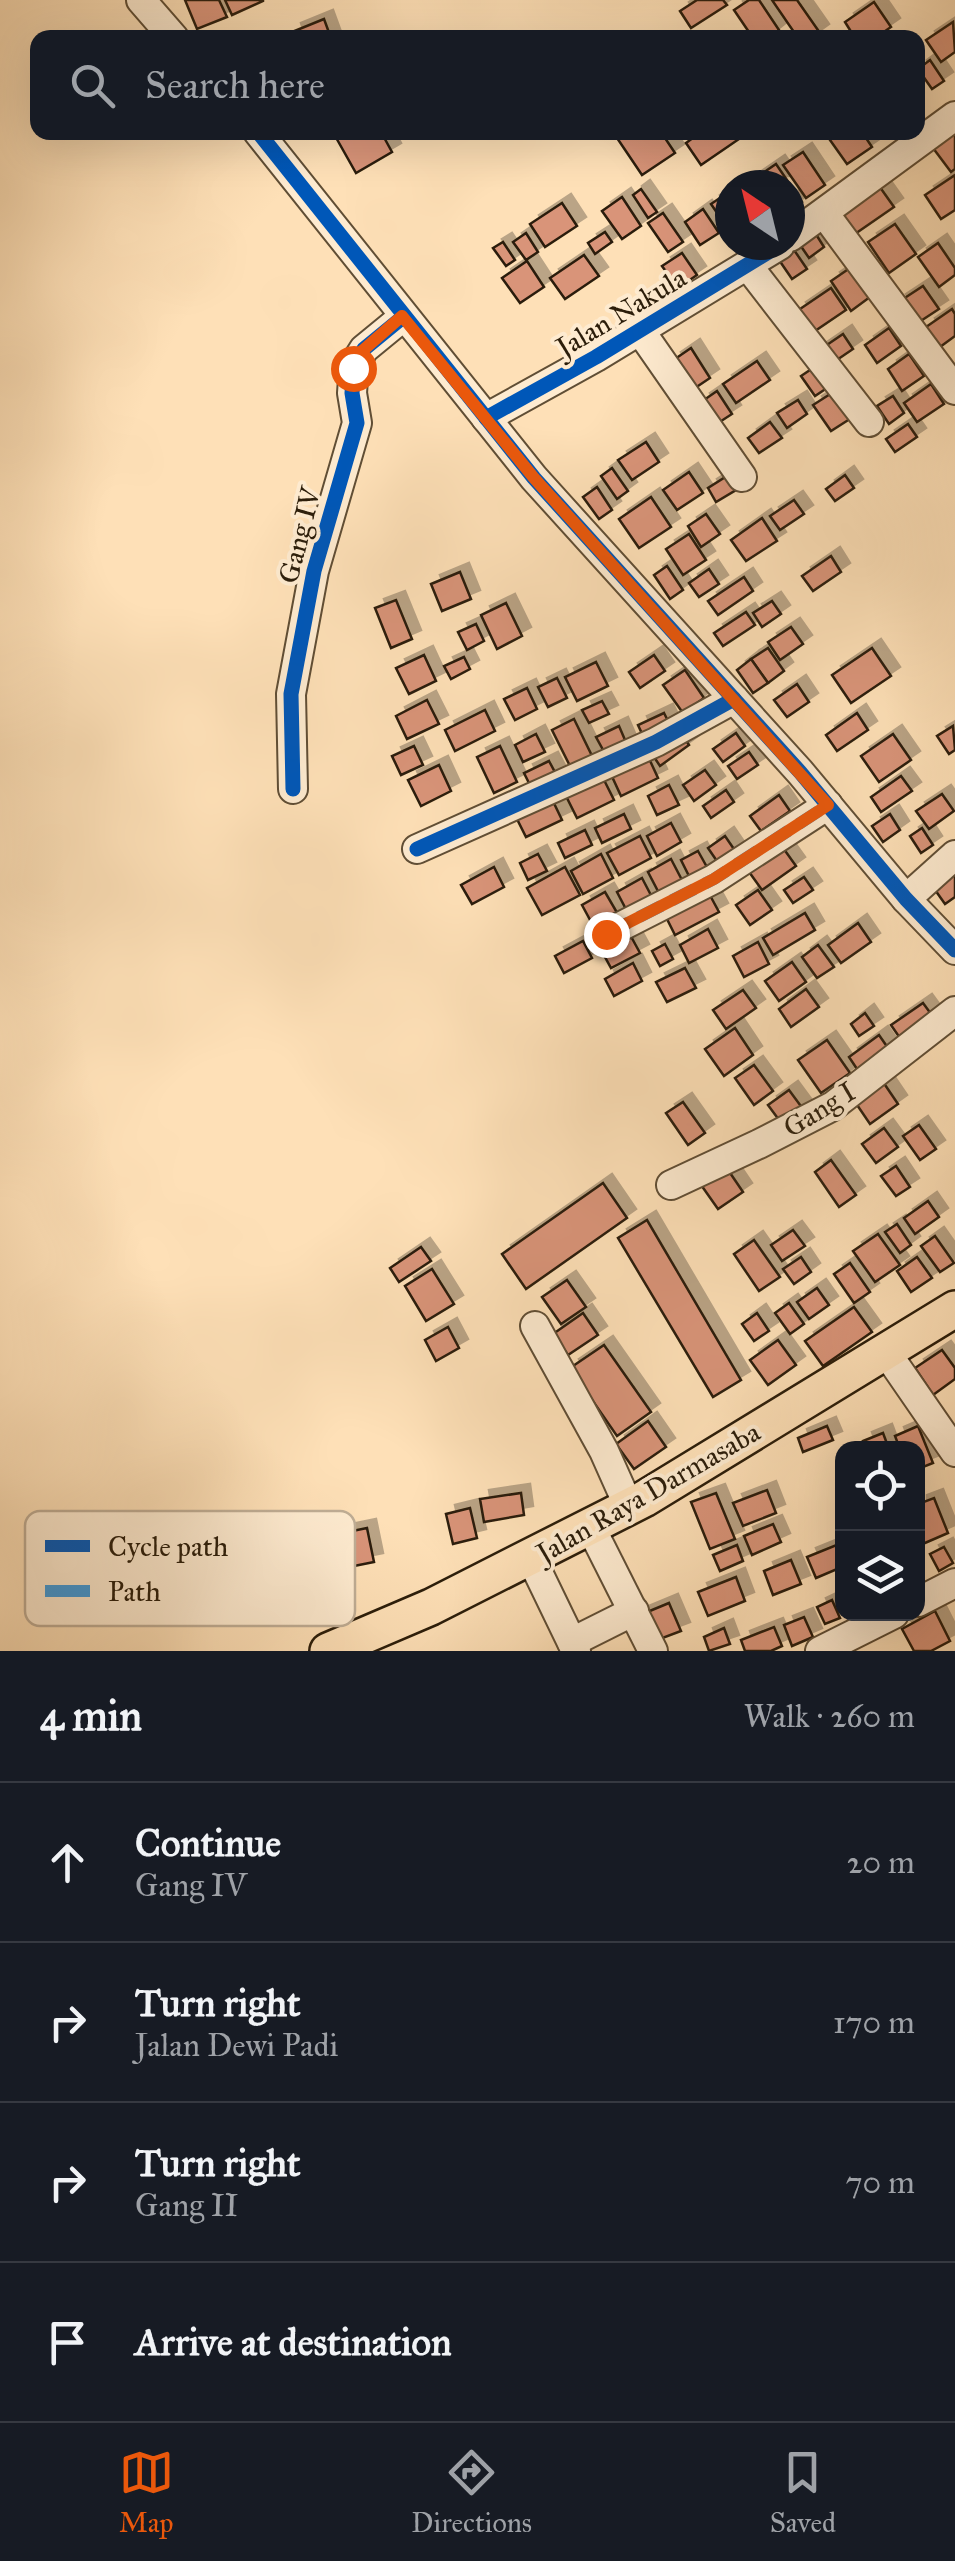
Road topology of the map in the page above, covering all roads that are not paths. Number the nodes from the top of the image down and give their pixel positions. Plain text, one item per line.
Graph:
1 (141, 0) edge
2 (167, 30) edge
3 (955, 116) edge
4 (925, 138) edge
5 (264, 140) edge
6 (923, 140) edge
7 (824, 213) junction
8 (805, 226) edge
9 (757, 260) edge
10 (748, 266) junction
11 (400, 313) junction
12 (639, 329) junction
13 (955, 390) edge
14 (486, 418) junction
15 (869, 422) dead end
16 (742, 477) dead end
17 (734, 699) junction
18 (293, 790) dead end
19 (828, 805) junction
20 (417, 848) dead end
21 (955, 856) edge
22 (906, 899) junction
23 (606, 934) dead end
24 (955, 950) edge
25 (955, 1011) edge
26 (671, 1184) dead end
27 (955, 1309) edge
28 (536, 1326) dead end
29 (886, 1352) junction
30 (955, 1452) edge
31 (639, 1502) junction
32 (591, 1528) junction
33 (531, 1558) junction
34 (955, 1583) edge
35 (925, 1598) edge
36 (634, 1612) junction
37 (880, 1621) edge
38 (574, 1646) edge
39 (328, 1651) edge
40 (653, 1651) edge
41 (820, 1651) edge

1 - 2 street
3 - 4 street
5 - 11 street
6 - 7 street
7 - 8 street
7 - 13 street
9 - 10 street, Jalan Nakula
10 - 12 street, Jalan Nakula
10 - 15 street
11 - 14 street
11 - 18 street, Gang IV
12 - 14 street, Jalan Nakula
12 - 16 street
14 - 17 street
17 - 19 street
17 - 20 street
19 - 22 street
19 - 23 street
21 - 22 street
22 - 24 street
25 - 26 street, Gang I
27 - 29 main road, Jalan Raya Darmasaba
28 - 31 street
29 - 30 street
29 - 31 main road, Jalan Raya Darmasaba
31 - 32 main road, Jalan Raya Darmasaba
32 - 33 main road, Jalan Raya Darmasaba
32 - 36 street
33 - 38 street
33 - 39 main road, Jalan Raya Darmasaba
34 - 35 street
36 - 38 street
36 - 40 street
37 - 41 street

